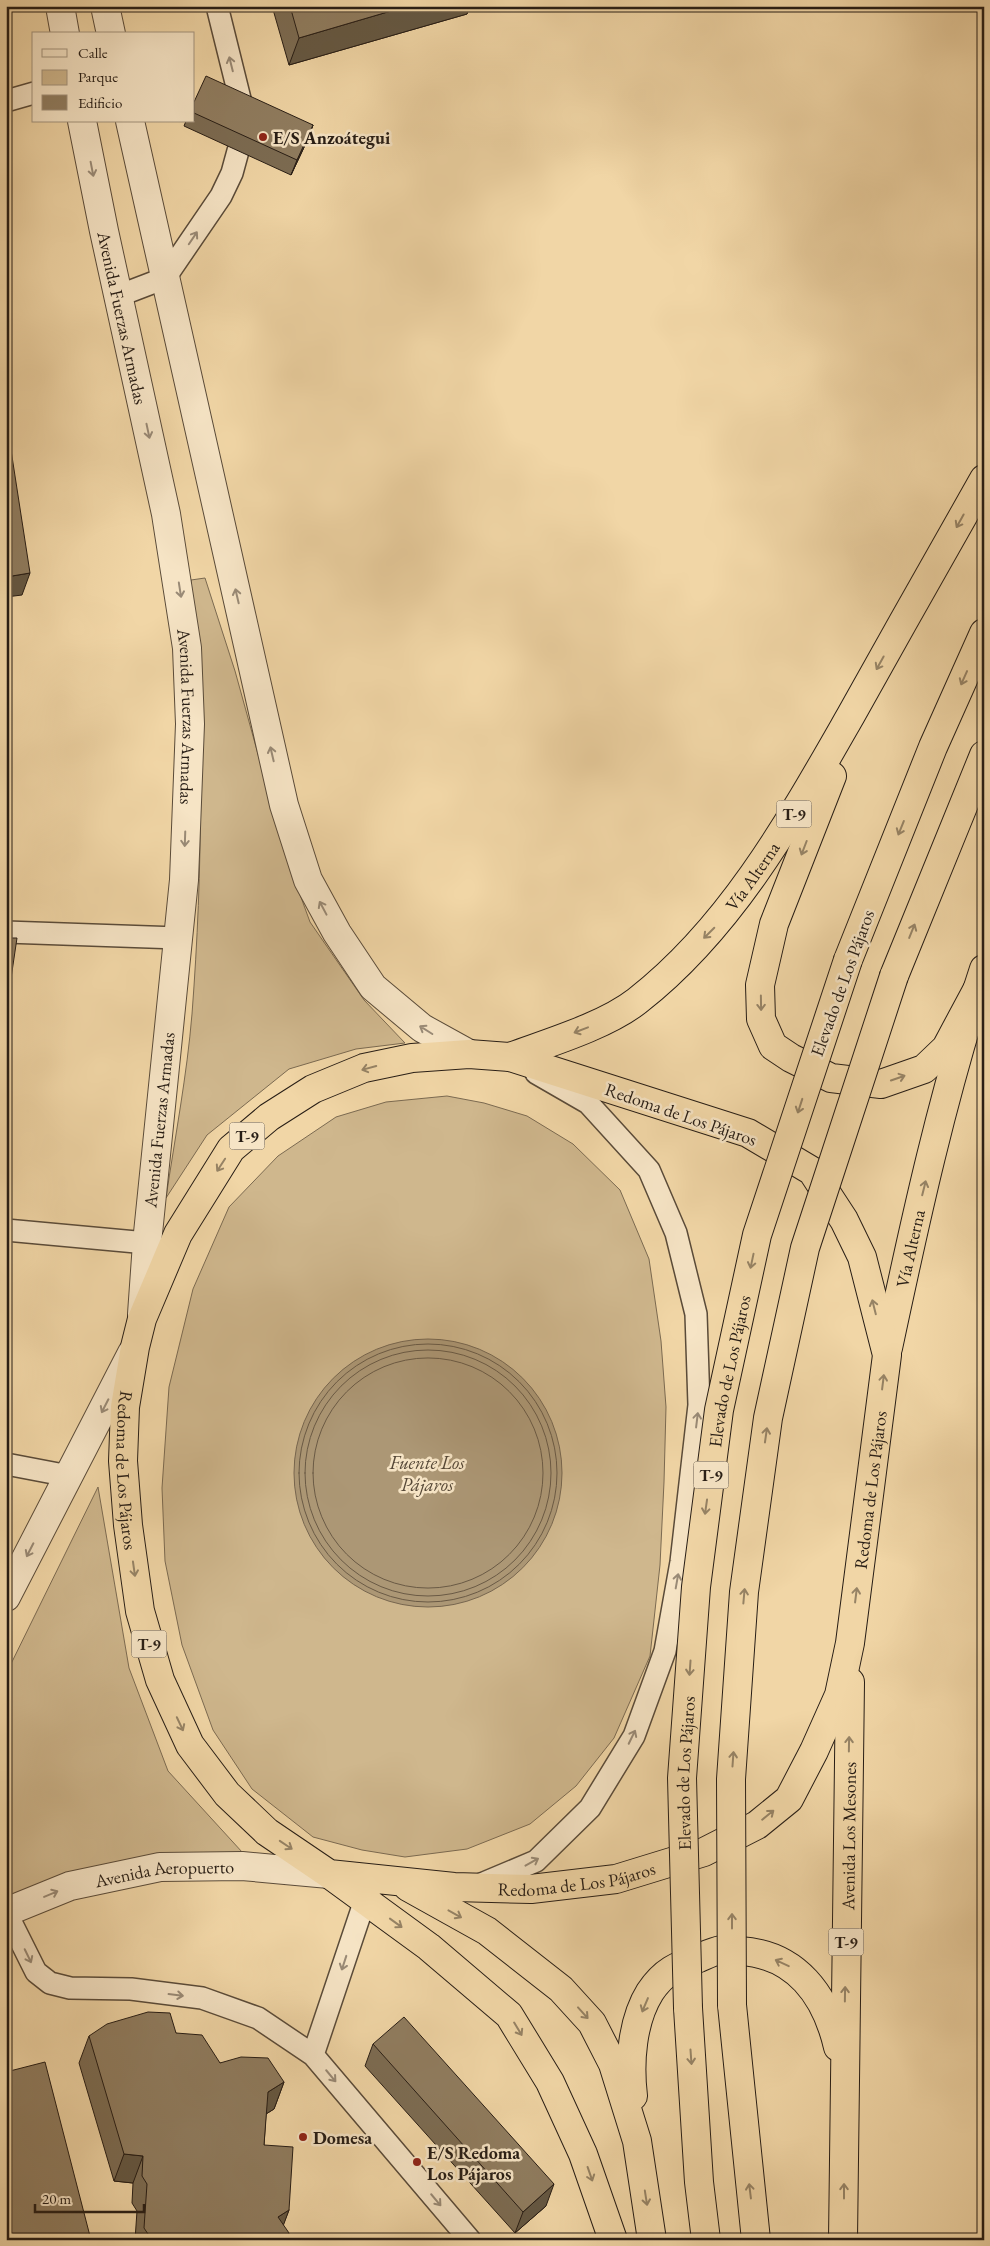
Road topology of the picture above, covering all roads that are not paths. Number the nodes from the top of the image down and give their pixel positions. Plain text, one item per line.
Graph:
1 (60, 6) edge
2 (105, 6) edge
3 (217, 6) edge
4 (65, 32) edge
5 (111, 32) edge
6 (32, 94) edge
7 (6, 101) edge
8 (243, 111) edge
9 (82, 122) edge
10 (130, 122) edge
11 (238, 151) edge
12 (165, 278) junction
13 (118, 296) junction
14 (984, 479) edge
15 (984, 633) edge
16 (866, 688) junction
17 (984, 755) edge
18 (6, 932) edge
19 (178, 938) junction
20 (980, 980) edge
21 (469, 1054) junction
22 (510, 1058) junction
23 (6, 1230) edge
24 (147, 1244) junction
25 (142, 1320) junction
26 (135, 1347) junction
27 (886, 1355) junction
28 (6, 1464) edge
29 (69, 1476) junction
30 (6, 1597) edge
31 (850, 1644) junction
32 (328, 1874) junction
33 (398, 1881) junction
34 (472, 1888) junction
35 (364, 1900) junction
36 (6, 1912) edge
37 (313, 2055) junction
38 (844, 2078) junction
39 (637, 2141) junction
40 (470, 2240) edge
41 (613, 2240) edge
42 (652, 2240) edge
43 (706, 2240) edge
44 (756, 2240) edge
45 (843, 2240) edge

1 - 4 street
2 - 5 street
8 -> 3 lane
6 - 7 lane
9 -> 13 street, Avenida Fuerzas Armadas / T-9
10 - 12 street, T-9
12 -> 11 lane
12 - 13 lane
21 -> 12 street, T-9
13 -> 19 street, Avenida Fuerzas Armadas / T-9
14 -> 16 highway, Vía Alterna / T-9
15 -> 43 highway, Elevado de Los Pájaros / T-9, bridge
16 -> 20 highway, T-9
16 -> 22 highway, Vía Alterna / T-9
44 -> 17 highway, bridge
18 - 19 lane
19 - 24 street, Avenida Fuerzas Armadas / T-9
27 -> 20 highway, Vía Alterna / T-9
21 - 22 highway, Redoma de Los Pájaros / T-9
21 -> 25 highway, Redoma de Los Pájaros / T-9
27 -> 22 highway, Redoma de Los Pájaros / T-9
34 -> 22 lane, Redoma de Los Pájaros
23 - 24 lane
24 - 25 street, Avenida Fuerzas Armadas / T-9
25 - 26 highway, Redoma de Los Pájaros / T-9
26 -> 29 street
26 -> 32 highway, Redoma de Los Pájaros / T-9
31 -> 27 highway, Redoma de Los Pájaros / T-9
28 - 29 lane
29 -> 30 street
34 -> 31 highway, Redoma de Los Pájaros / T-9
38 -> 31 highway, Avenida Los Mesones / T-9
32 - 33 highway, Redoma de Los Pájaros / T-9
32 - 35 highway, T-9
36 -> 32 street, Avenida Aeropuerto
33 - 34 highway, Redoma de Los Pájaros / T-9
33 -> 39 highway, T-9
35 -> 37 lane
35 -> 41 highway, T-9
36 -> 37 lane
37 -> 40 lane
38 -> 39 highway, T-9
45 -> 38 highway, Avenida Los Mesones / T-9
39 -> 42 highway, T-9

